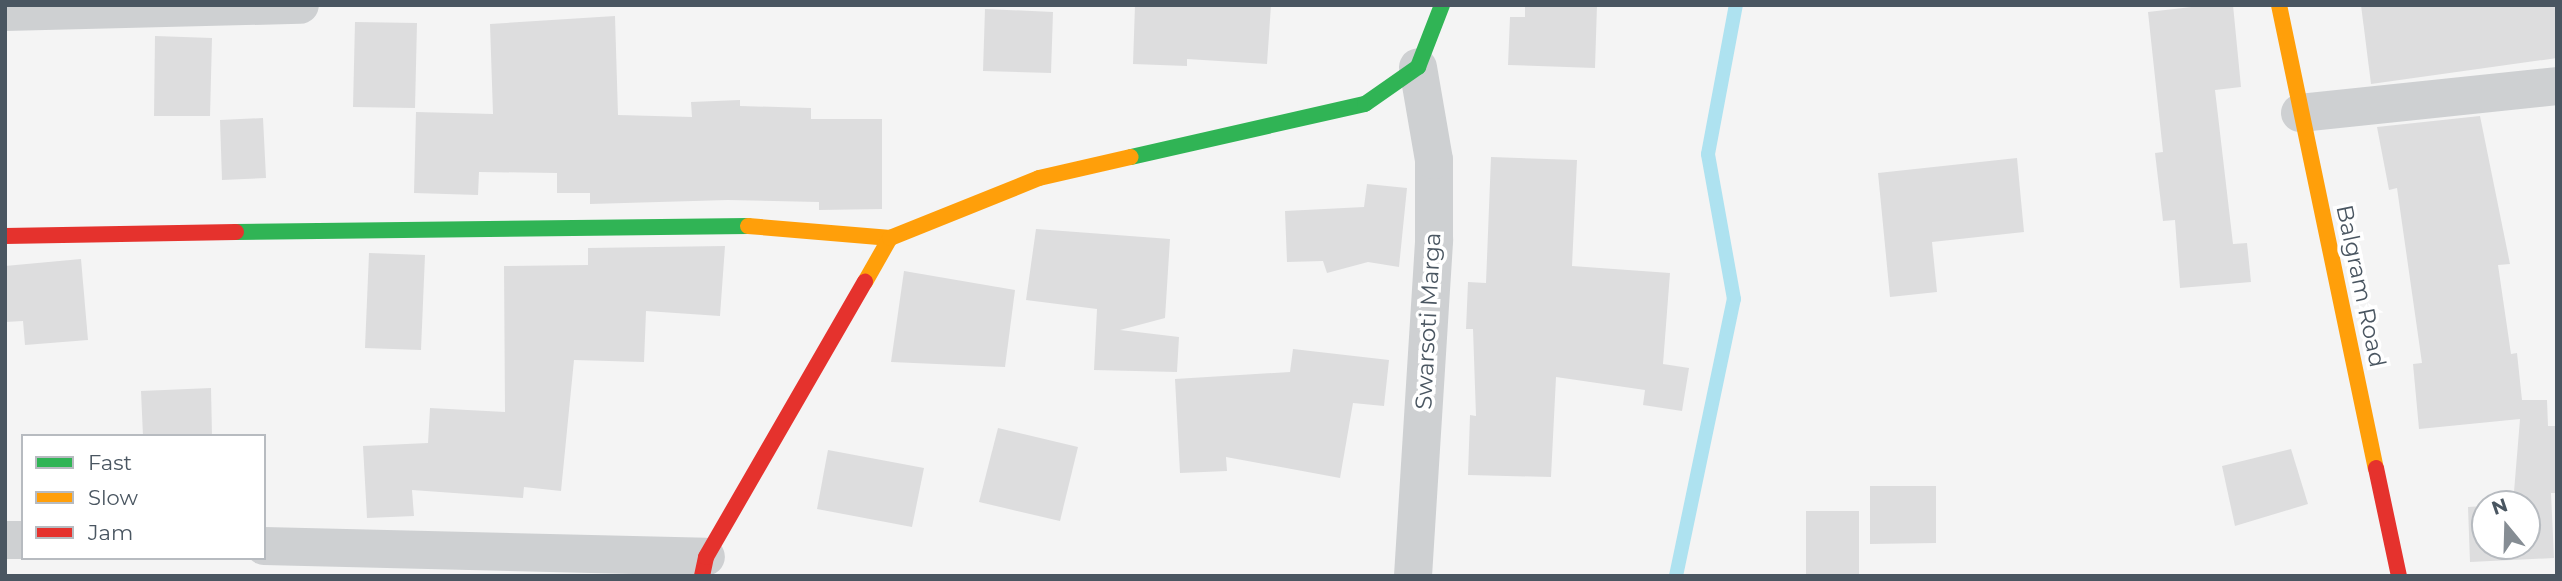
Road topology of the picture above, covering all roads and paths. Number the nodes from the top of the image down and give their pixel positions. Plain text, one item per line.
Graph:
1 (300, 5) edge
2 (1442, 5) edge
3 (2279, 5) edge
4 (5, 12) edge
5 (1418, 67) junction
6 (2557, 86) edge
7 (2300, 113) junction
8 (5, 236) edge
9 (890, 238) junction
10 (266, 546) edge
11 (704, 566) edge
12 (1413, 576) edge
13 (2399, 576) edge

1 - 4 street
2 - 5 street
3 - 7 street, Balgram Road
5 - 9 street
5 - 12 street, Swarsoti Marga
6 - 7 street
7 - 13 street, Balgram Road
8 - 9 street
9 - 11 street
10 - 11 street

